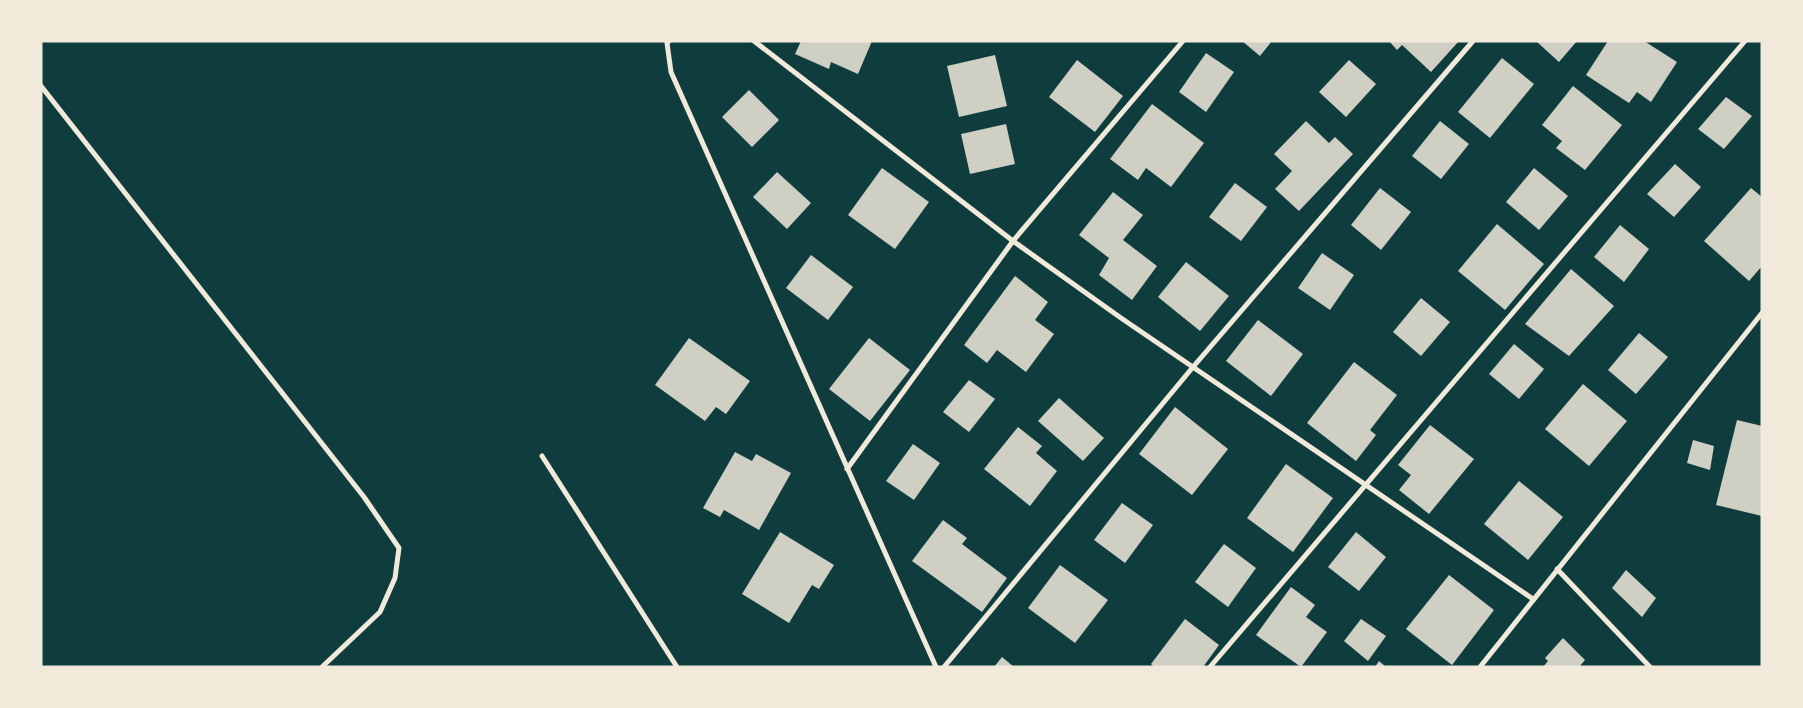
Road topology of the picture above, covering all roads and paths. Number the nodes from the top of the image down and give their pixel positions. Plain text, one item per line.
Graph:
1 (669, 41) edge
2 (754, 41) edge
3 (1183, 41) edge
4 (1473, 41) edge
5 (1745, 41) edge
6 (41, 86) edge
7 (1013, 241) junction
8 (1762, 313) edge
9 (1193, 367) junction
10 (542, 456) dead end
11 (847, 469) junction
12 (1367, 484) junction
13 (1557, 568) junction
14 (1533, 599) junction
15 (322, 667) edge
16 (677, 667) edge
17 (936, 667) edge
18 (944, 667) edge
19 (1210, 667) edge
20 (1480, 667) edge
21 (1650, 667) edge

1 - 11 street
2 - 7 street
3 - 7 street
4 - 9 street
5 - 12 street
6 - 15 street
7 - 9 street
7 - 11 street
8 - 13 street
9 - 12 street
9 - 18 street
10 - 16 street
11 - 17 street
12 - 14 street
12 - 19 street
13 - 14 street
13 - 21 street
14 - 20 street

